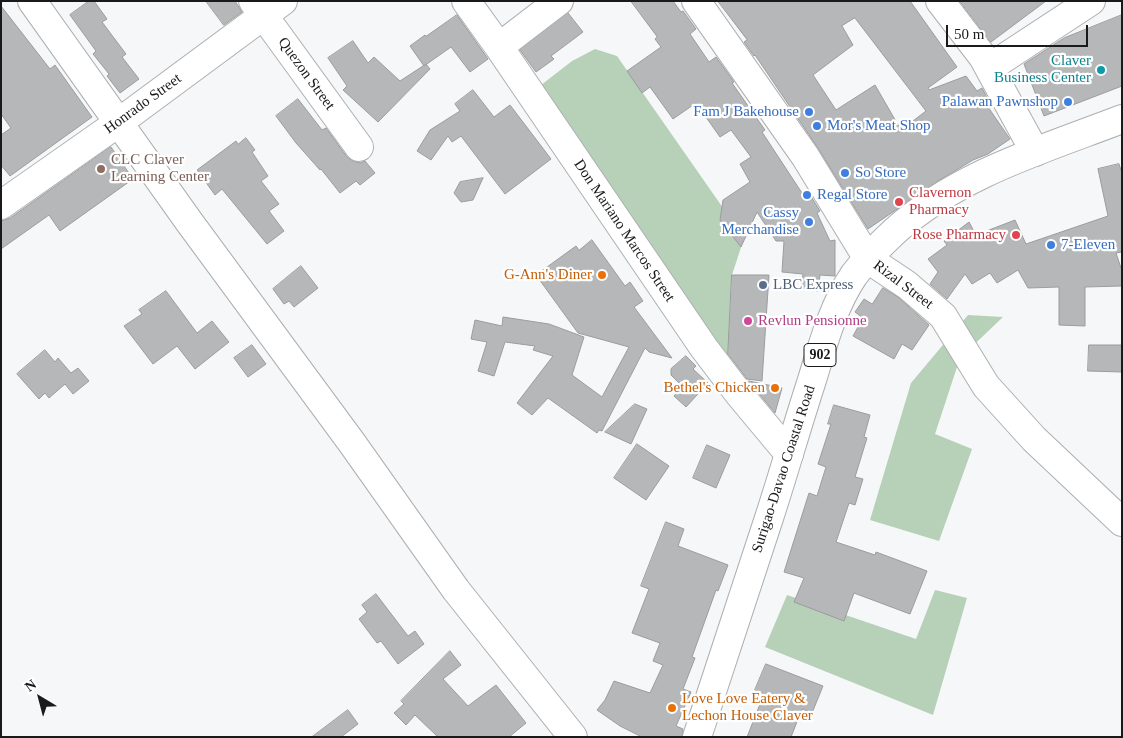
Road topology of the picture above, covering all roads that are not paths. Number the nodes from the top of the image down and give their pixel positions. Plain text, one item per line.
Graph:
1 (32, 1) edge
2 (466, 1) edge
3 (559, 1) edge
4 (696, 1) edge
5 (940, 1) edge
6 (1091, 1) edge
7 (267, 6) edge
8 (499, 46) junction
9 (989, 68) junction
10 (1122, 119) edge
11 (118, 123) junction
12 (359, 147) dead end
13 (1035, 152) junction
14 (1, 205) edge
15 (868, 259) junction
16 (789, 454) junction
17 (1122, 522) edge
18 (573, 737) edge
19 (697, 737) edge

1 - 11 main road
2 - 8 main road, Don Mariano Marcos Street
3 - 8 main road
4 - 15 main road, Rizal Street
5 - 9 main road
6 - 9 main road
7 - 11 main road, Honrado Street
7 - 12 main road, Quezon Street
8 - 16 main road, Don Mariano Marcos Street
9 - 13 main road
10 - 13 main road, Surigao-Davao Coastal Road / 902
11 - 14 main road, Honrado Street
11 - 18 main road
13 - 15 main road, Surigao-Davao Coastal Road / 902
15 - 16 main road, Surigao-Davao Coastal Road / 902
15 - 17 main road, Rizal Street
16 - 19 main road, Surigao-Davao Coastal Road / 902

